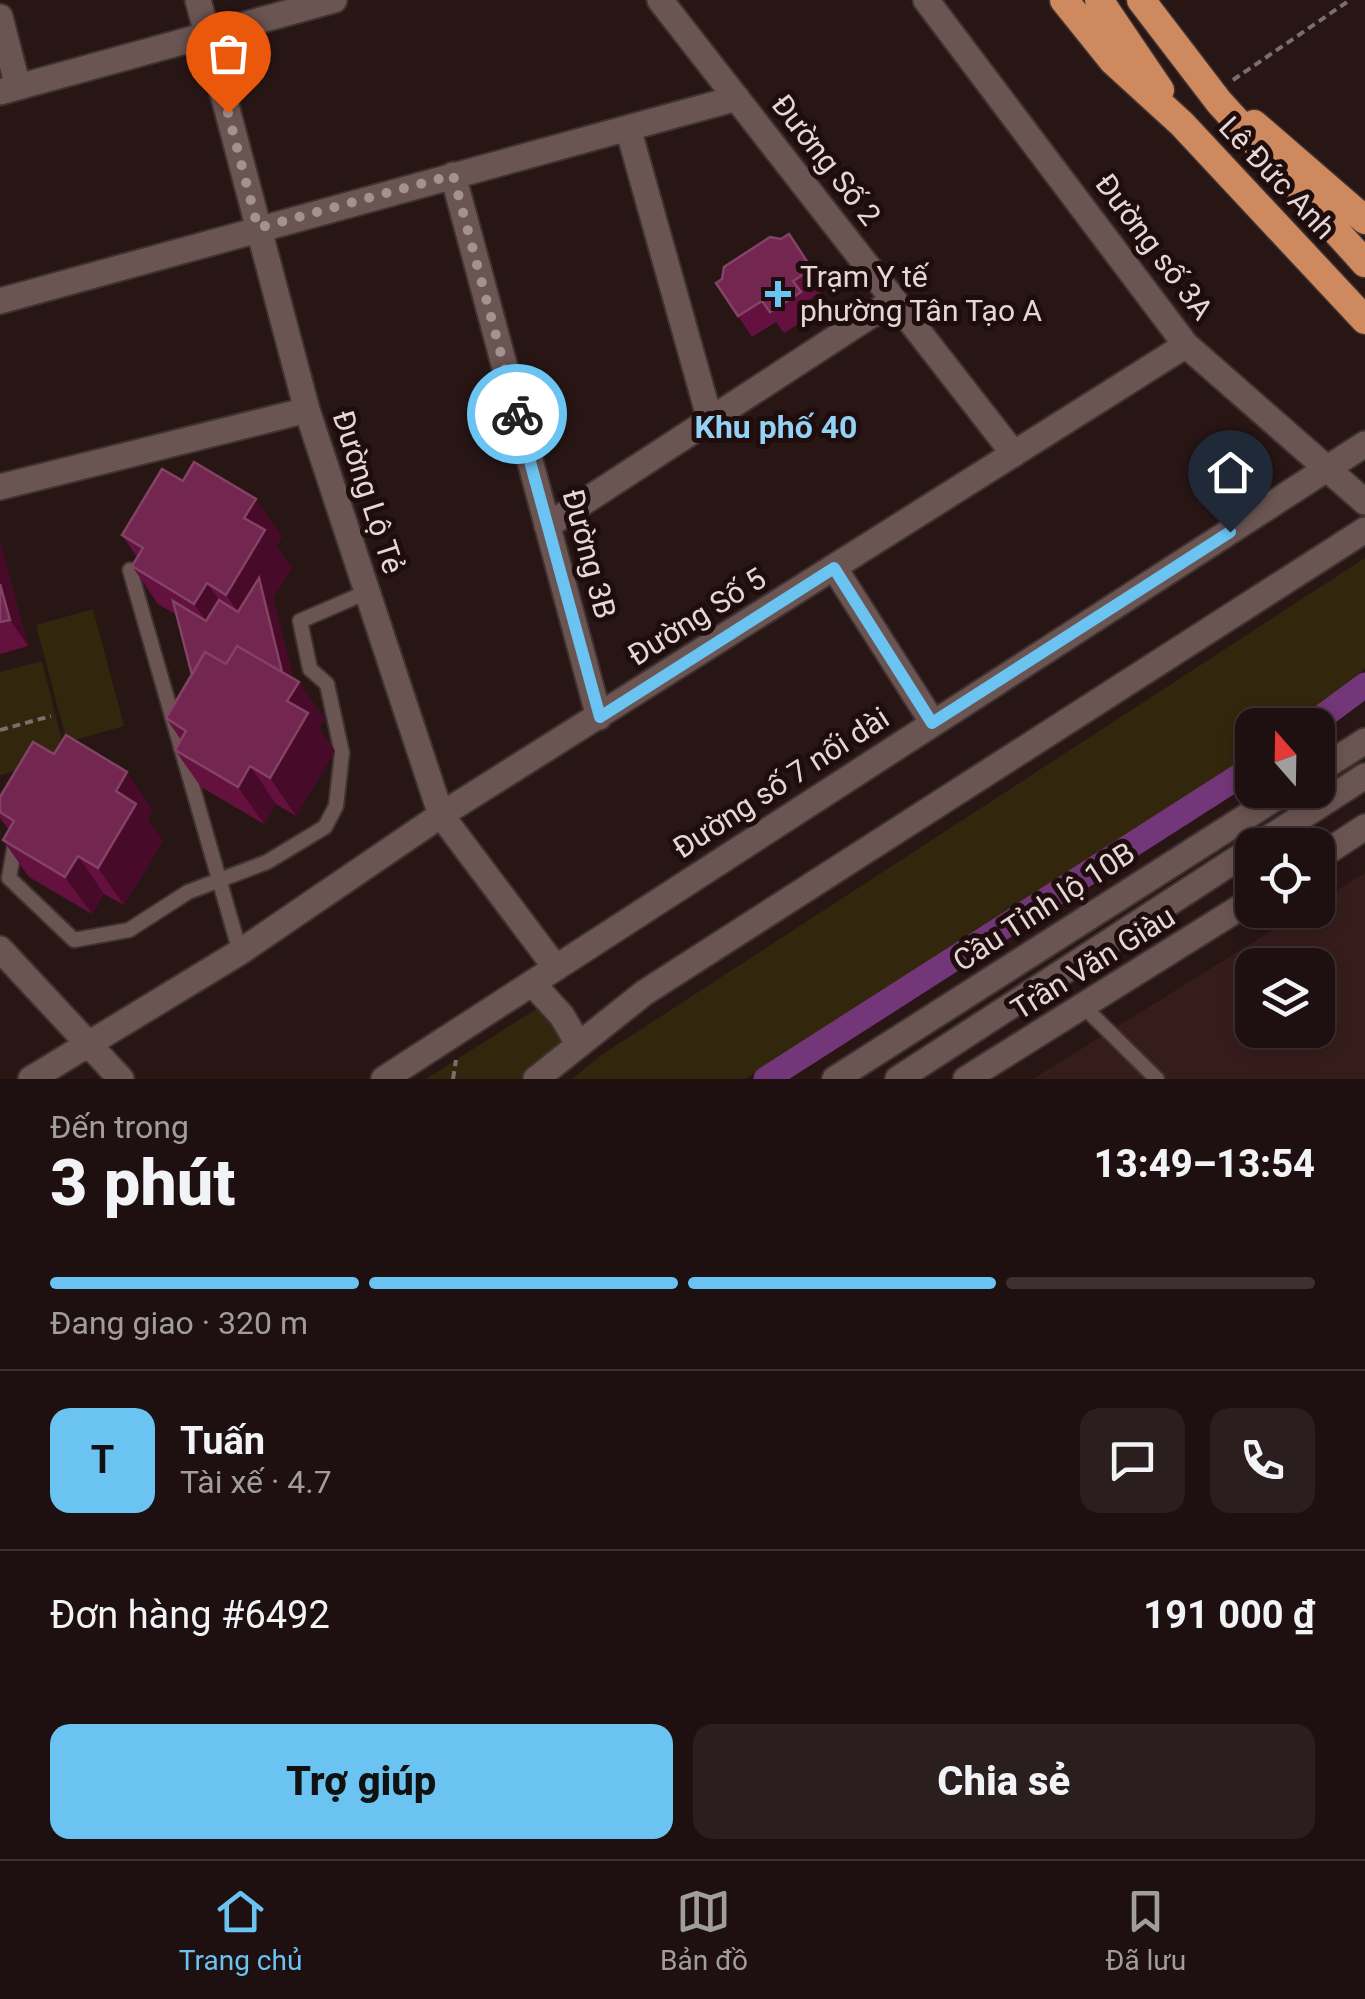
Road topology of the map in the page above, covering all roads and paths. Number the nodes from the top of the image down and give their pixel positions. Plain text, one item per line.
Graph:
1 (198, 0) edge
2 (334, 0) edge
3 (660, 0) edge
4 (926, 0) edge
5 (1064, 0) edge
6 (1099, 0) edge
7 (1140, 0) edge
8 (1350, 0) edge
9 (0, 18) edge
10 (207, 36) junction
11 (9, 89) edge
12 (736, 98) junction
13 (1216, 98) junction
14 (1182, 124) junction
15 (628, 128) junction
16 (453, 175) junction
17 (1365, 220) edge
18 (258, 228) junction
19 (1365, 263) edge
20 (894, 300) junction
21 (0, 301) edge
22 (1365, 320) edge
23 (1186, 345) junction
24 (307, 410) junction
25 (710, 420) junction
26 (1365, 444) edge
27 (1014, 454) junction
28 (1330, 468) junction
29 (0, 487) edge
30 (1365, 502) edge
31 (547, 526) junction
32 (1365, 530) edge
33 (834, 568) junction
34 (130, 570) edge
35 (367, 592) junction
36 (51, 716) dead end
37 (600, 717) junction
38 (932, 723) junction
39 (0, 730) edge
40 (1365, 741) edge
41 (1335, 761) edge
42 (1365, 776) edge
43 (1260, 808) edge
44 (441, 814) junction
45 (18, 821) edge
46 (1365, 827) edge
47 (1284, 828) edge
48 (1335, 847) edge
49 (1235, 860) edge
50 (219, 880) junction
51 (1235, 911) edge
52 (0, 949) edge
53 (240, 952) junction
54 (556, 968) junction
55 (532, 983) junction
56 (1085, 1008) junction
57 (90, 1040) junction
58 (577, 1042) junction
59 (30, 1079) edge
60 (122, 1079) edge
61 (384, 1079) edge
62 (536, 1079) edge
63 (836, 1079) edge
64 (898, 1079) edge
65 (966, 1079) edge
66 (1157, 1079) edge

1 - 10 street, Đường Lộ Tẻ
2 - 10 street
3 - 12 street, Đường Số 2
4 - 23 street, Đường số 3A
5 - 14 highway, Lê Đức Anh
6 - 14 highway, Lê Đức Anh
7 - 13 highway, Lê Đức Anh
8 - 13 path
9 - 11 street
10 - 11 street
10 - 18 street, Đường Lộ Tẻ
12 - 15 street
12 - 20 street, Đường Số 2
13 - 17 highway, Lê Đức Anh
13 - 19 highway, Lê Đức Anh
14 - 22 highway, Lê Đức Anh
15 - 16 street
15 - 25 street
16 - 18 street
16 - 31 street, Đường 3B
18 - 21 street
18 - 24 street, Đường Lộ Tẻ
20 - 25 street
20 - 27 street, Đường Số 2
23 - 27 street, Đường Số 5
23 - 28 street, Đường số 3A
24 - 29 street
24 - 35 street, Đường Lộ Tẻ
25 - 31 street
26 - 28 street, Đường số 7 nối dài
27 - 33 street, Đường Số 5
28 - 30 street, Đường số 3A
28 - 38 street, Đường số 7 nối dài
31 - 37 street, Đường 3B
32 - 58 street
33 - 37 street, Đường Số 5
33 - 38 street
34 - 50 lane
35 - 44 street, Đường Lộ Tẻ
35 - 50 lane
36 - 39 path
37 - 44 street, Đường Số 5
38 - 54 street, Đường số 7 nối dài
40 - 41 street
42 - 47 street
43 - 63 street, Cầu Tỉnh lộ 10B
44 - 53 street, Đường Số 5
44 - 54 street, Đường Lộ Tẻ
45 - 50 lane
46 - 48 street
49 - 64 street
50 - 53 lane
51 - 56 street, Trần Văn Giàu
52 - 57 street
53 - 57 street, Đường Số 5
54 - 55 street, Đường số 7 nối dài
55 - 58 street
55 - 61 street, Đường số 7 nối dài
56 - 65 street, Trần Văn Giàu
56 - 66 lane
57 - 59 street, Đường Số 5
57 - 60 street
58 - 62 street

